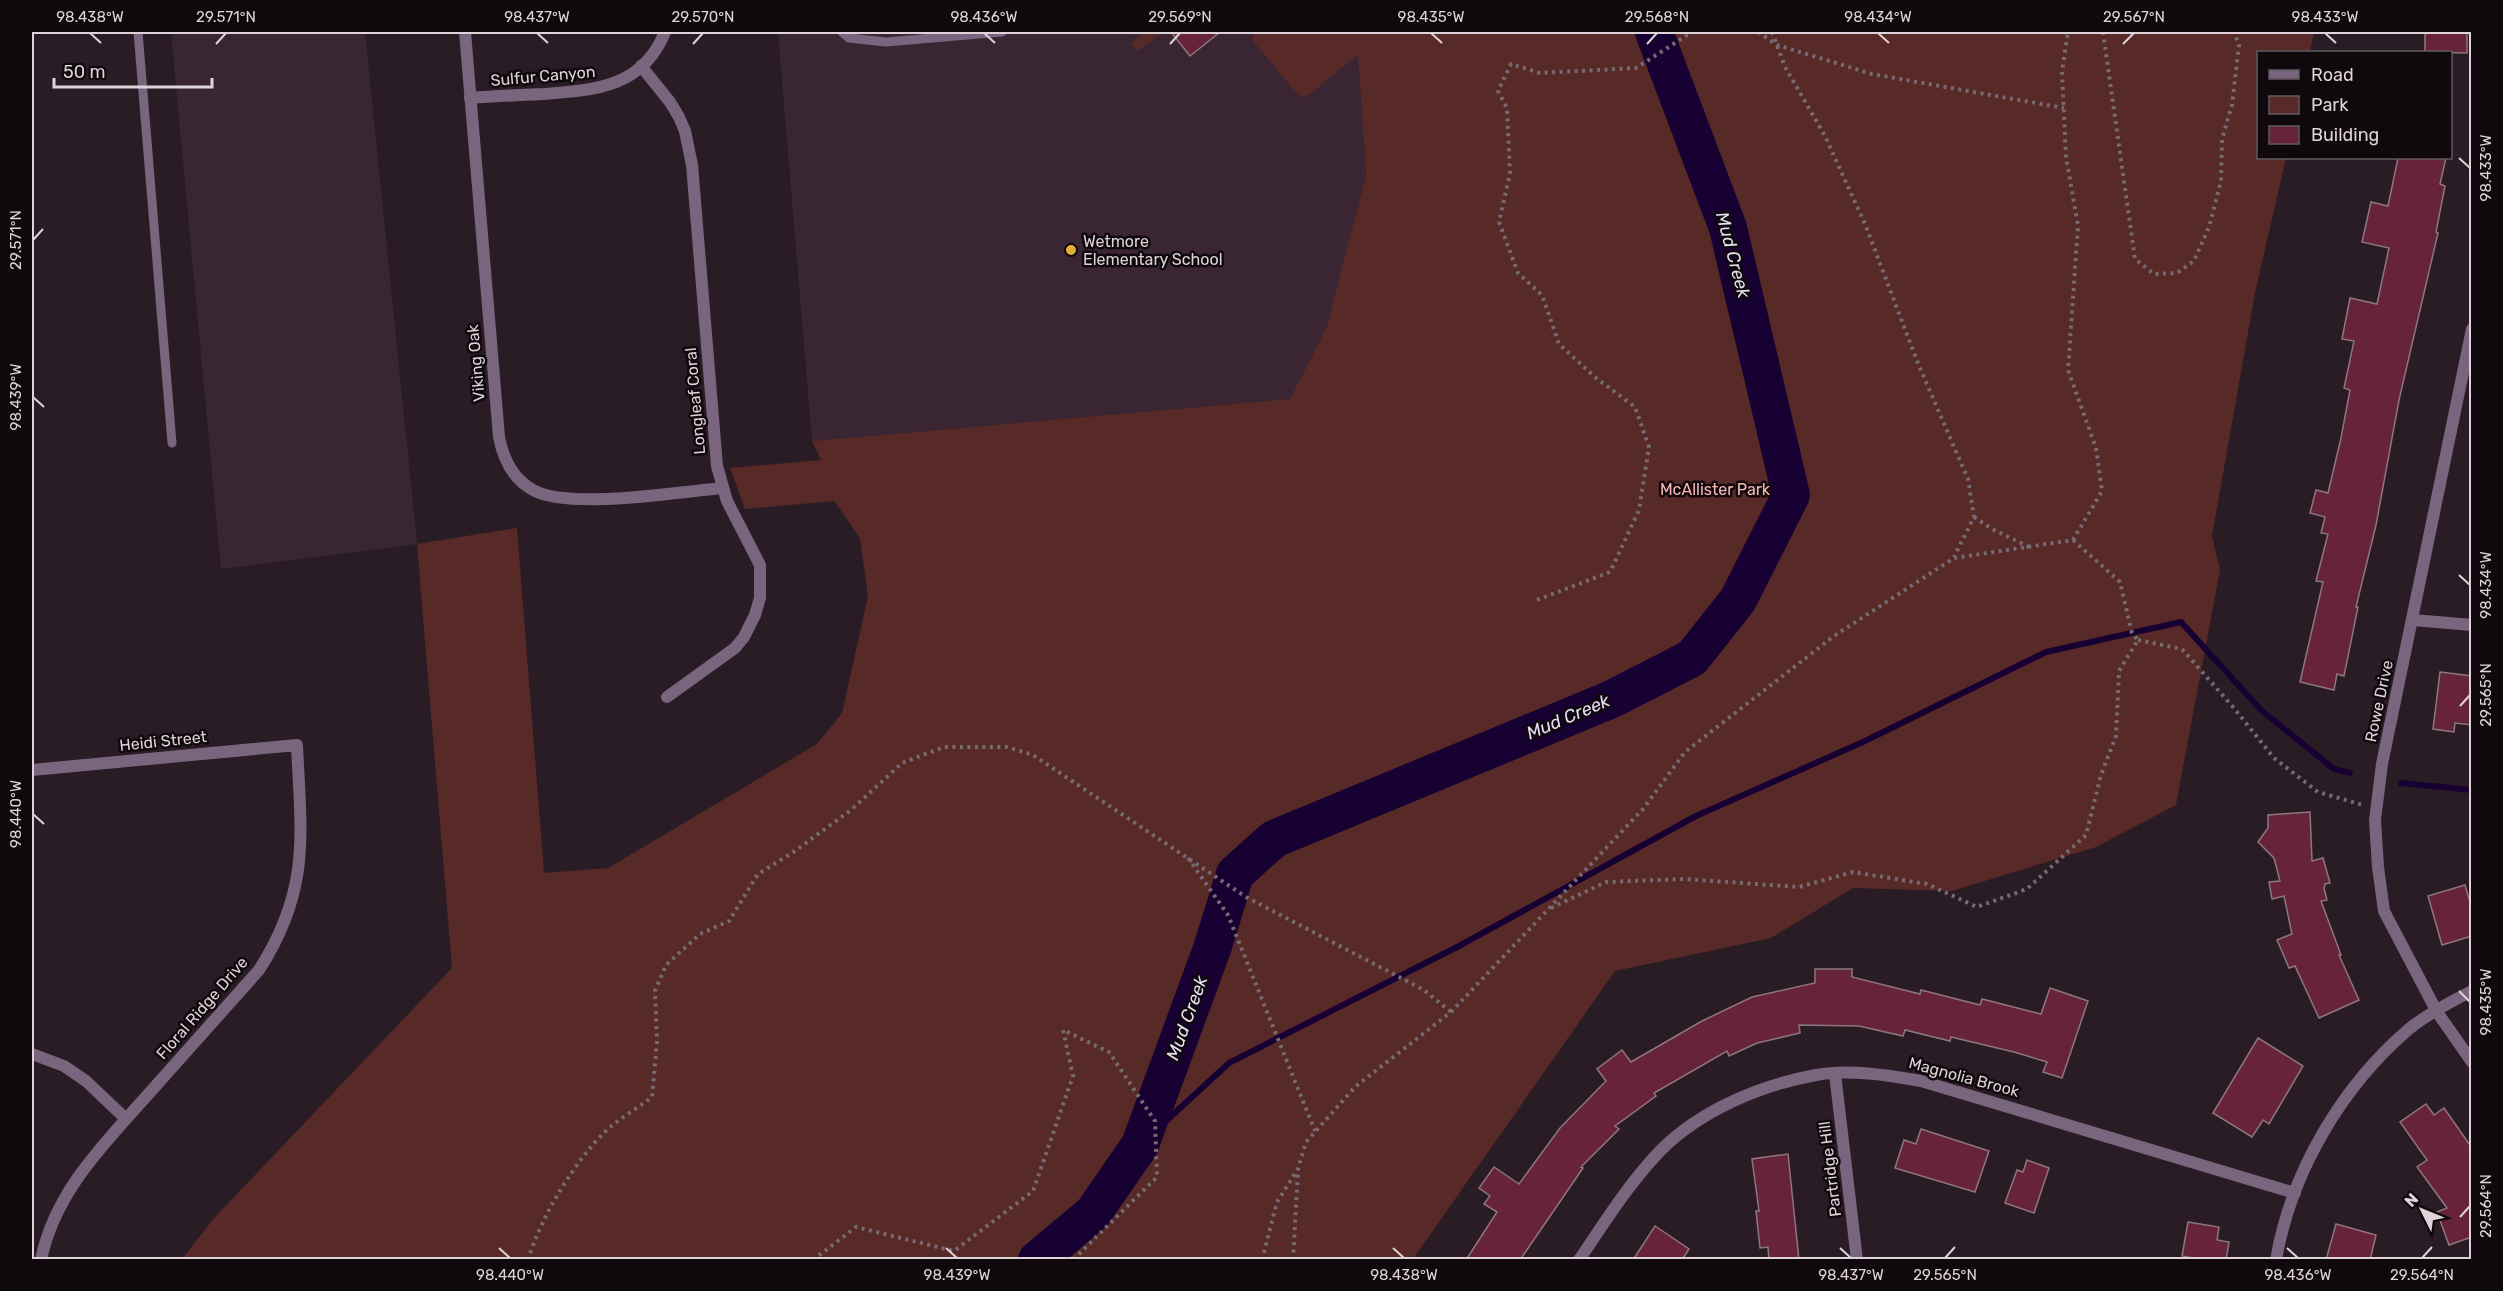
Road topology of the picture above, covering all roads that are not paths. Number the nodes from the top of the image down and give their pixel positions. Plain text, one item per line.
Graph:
1 (138, 32) edge
2 (465, 32) edge
3 (665, 32) edge
4 (842, 32) edge
5 (1002, 32) edge
6 (641, 66) junction
7 (470, 98) junction
8 (2472, 329) edge
9 (2470, 347) edge
10 (172, 443) dead end
11 (722, 488) junction
12 (2413, 620) junction
13 (2472, 625) edge
14 (667, 698) dead end
15 (297, 745) joint
16 (32, 770) edge
17 (2472, 991) edge
18 (2438, 1012) junction
19 (32, 1054) edge
20 (2472, 1062) edge
21 (1835, 1074) junction
22 (126, 1119) junction
23 (2295, 1193) junction
24 (41, 1260) edge
25 (1578, 1260) edge
26 (1857, 1260) edge
27 (2276, 1260) edge

1 - 10 lane
2 - 7 street, Viking Oak
3 - 6 street, Sulfur Canyon
4 - 5 lane
6 - 7 street, Sulfur Canyon
6 - 11 street, Longleaf Coral
7 - 11 street, Viking Oak
8 - 9 street, Rowe Drive
9 - 12 street, Rowe Drive
11 - 14 street, Longleaf Coral
12 - 13 street
12 - 18 street, Rowe Drive
15 - 16 street, Heidi Street
15 - 22 street, Floral Ridge Drive
17 - 18 street
18 - 20 street, Rowe Drive
18 - 23 street
19 - 22 street
21 - 23 street, Magnolia Brook
21 - 25 street, Magnolia Brook
21 - 26 street, Partridge Hill
22 - 24 street, Floral Ridge Drive
23 - 27 street

